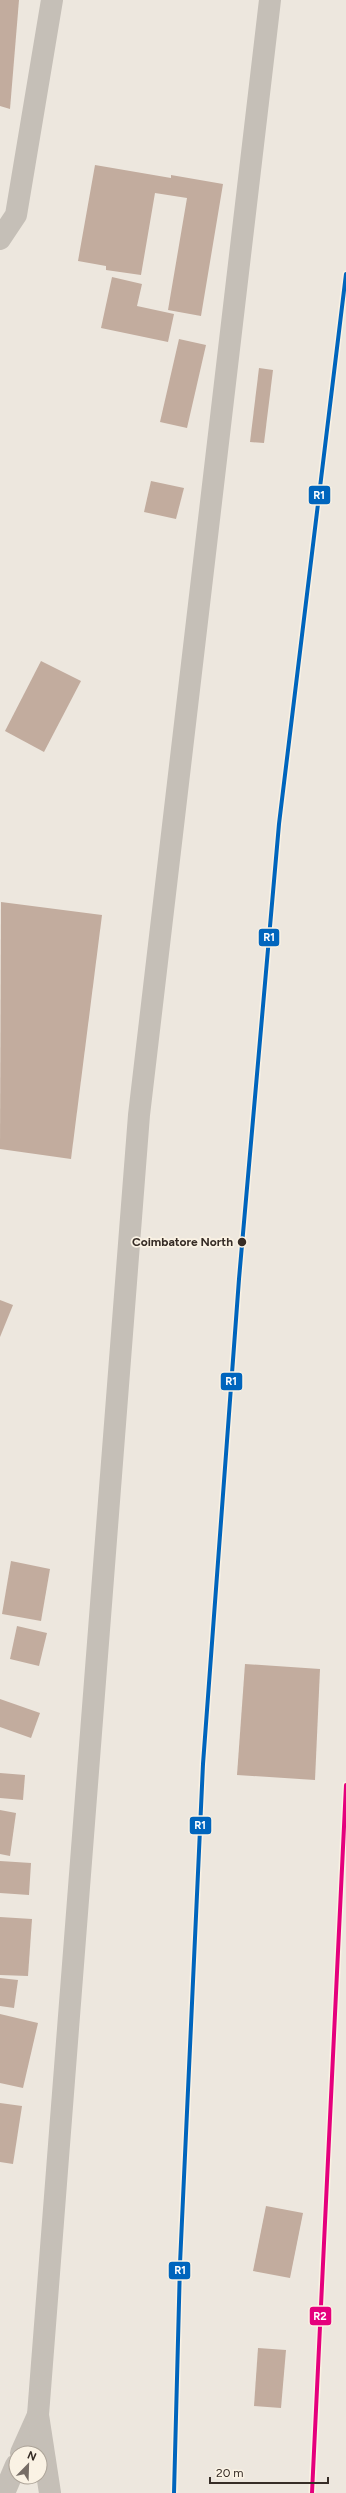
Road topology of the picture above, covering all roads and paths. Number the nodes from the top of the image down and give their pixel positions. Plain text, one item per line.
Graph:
1 (52, 0) edge
2 (270, 0) edge
3 (0, 239) edge
4 (38, 2415) junction
5 (25, 2445) edge
6 (8, 2484) edge
7 (4, 2493) edge
8 (50, 2493) edge

1 - 3 street
2 - 4 street
4 - 5 street
4 - 8 street
6 - 7 street

